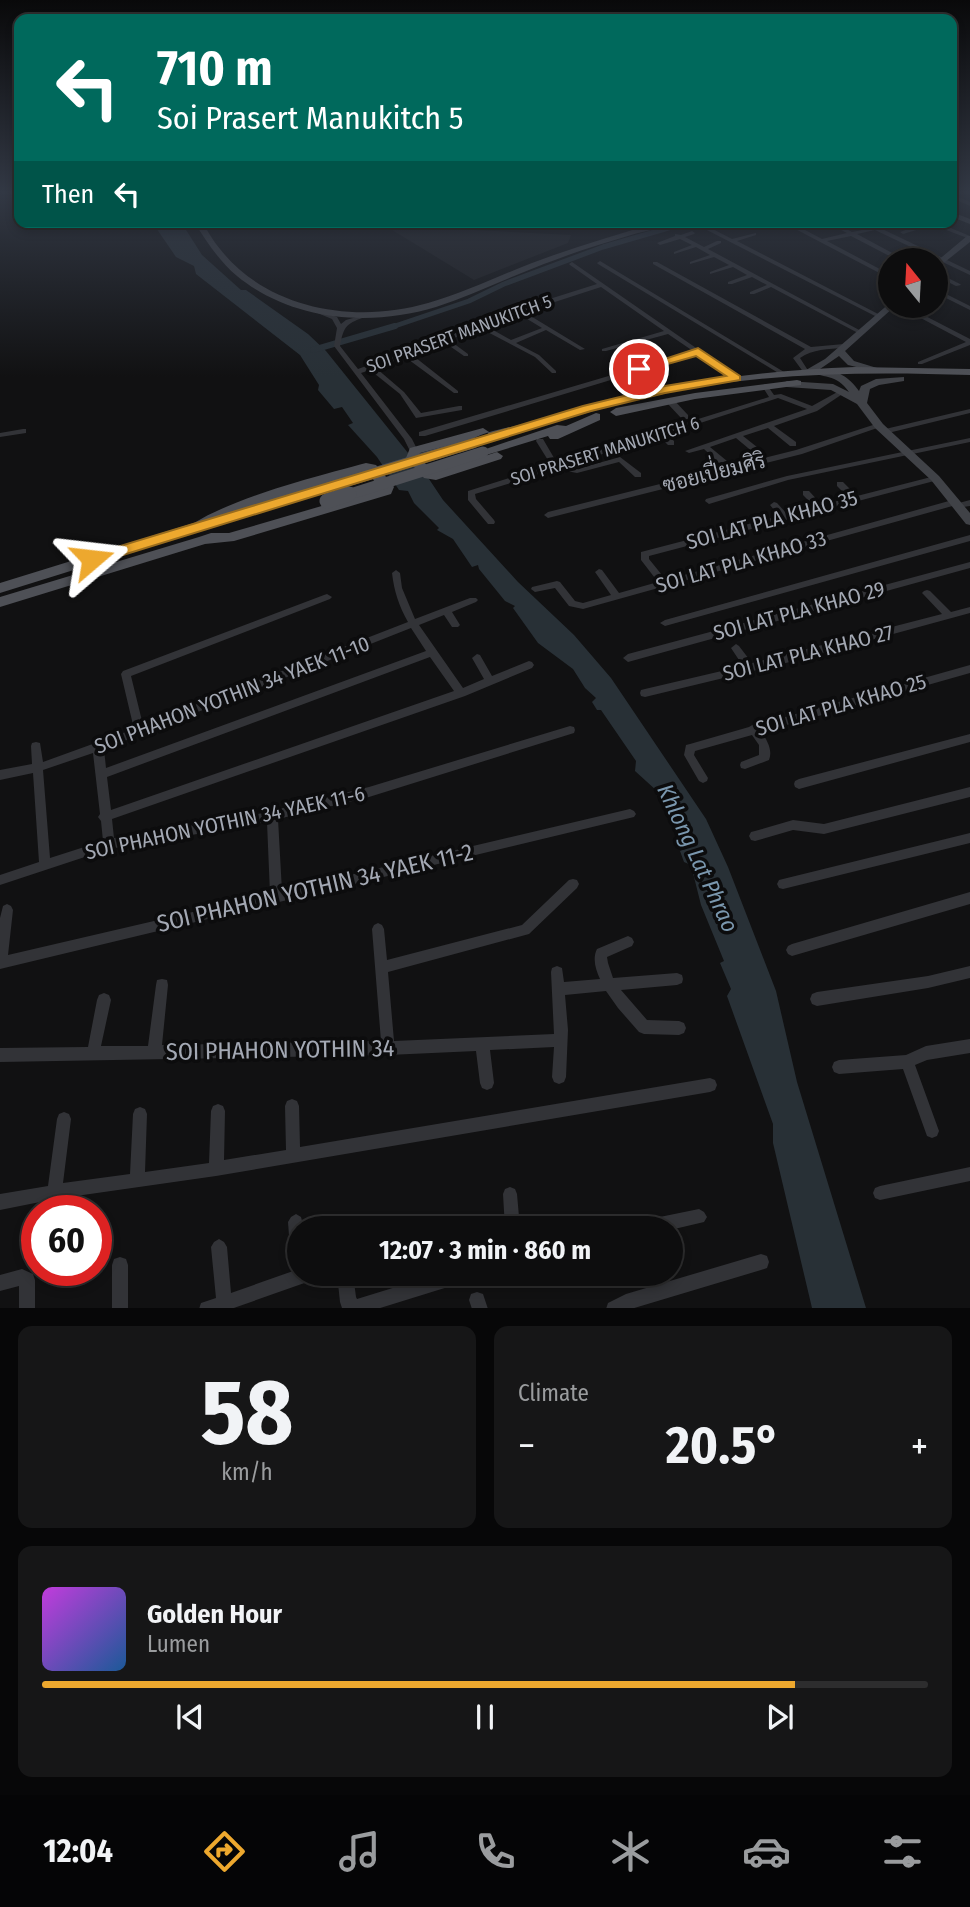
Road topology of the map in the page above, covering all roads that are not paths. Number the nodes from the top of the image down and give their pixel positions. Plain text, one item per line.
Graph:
1 (222, 255) edge
2 (230, 255) edge
3 (544, 255) edge
4 (563, 255) edge
5 (715, 255) joint
6 (760, 255) edge
7 (848, 255) edge
8 (948, 262) edge
9 (600, 263) dead end
10 (655, 263) dead end
11 (692, 263) dead end
12 (572, 264) dead end
13 (734, 265) junction
14 (878, 270) edge
15 (712, 273) dead end
16 (970, 273) edge
17 (752, 275) junction
18 (776, 275) dead end
19 (948, 280) edge
20 (765, 281) junction
21 (730, 283) dead end
22 (601, 285) junction
23 (772, 285) junction
24 (958, 285) dead end
25 (828, 290) junction
26 (752, 293) dead end
27 (817, 296) dead end
28 (948, 298) edge
29 (970, 308) edge
30 (318, 312) junction
31 (520, 312) junction
32 (365, 315) junction
33 (878, 315) edge
34 (878, 317) edge
35 (924, 318) edge
36 (480, 326) junction
37 (340, 328) junction
38 (546, 328) junction
39 (970, 330) edge
40 (667, 332) junction
41 (860, 332) junction
42 (956, 335) junction
43 (444, 339) junction
44 (512, 342) junction
45 (970, 343) edge
46 (677, 347) dead end
47 (841, 348) junction
48 (582, 349) dead end
49 (809, 349) junction
50 (604, 350) dead end
51 (698, 352) junction
52 (406, 354) junction
53 (466, 355) dead end
54 (685, 356) junction
55 (920, 363) dead end
56 (371, 367) junction
57 (873, 370) junction
58 (358, 372) junction
59 (554, 372) dead end
60 (810, 372) junction
61 (970, 372) edge
62 (785, 379) junction
63 (900, 379) junction
64 (970, 380) edge
65 (740, 382) junction
66 (845, 385) junction
67 (765, 386) junction
68 (456, 392) dead end
69 (774, 398) junction
70 (670, 401) junction
71 (862, 404) junction
72 (459, 408) dead end
73 (814, 409) junction
74 (970, 411) edge
75 (592, 413) junction
76 (685, 417) dead end
77 (770, 426) junction
78 (881, 429) junction
79 (23, 431) dead end
80 (660, 433) junction
81 (422, 434) dead end
82 (0, 435) edge
83 (738, 436) junction
84 (970, 440) edge
85 (540, 441) junction
86 (671, 443) dead end
87 (793, 444) dead end
88 (411, 445) junction
89 (433, 446) junction
90 (705, 446) junction
91 (689, 451) dead end
92 (910, 454) junction
93 (763, 456) dead end
94 (724, 463) dead end
95 (555, 466) junction
96 (456, 471) junction
97 (638, 475) dead end
98 (935, 478) junction
99 (840, 484) dead end
100 (806, 493) dead end
101 (324, 495) junction
102 (854, 498) junction
103 (709, 501) dead end
104 (774, 505) dead end
105 (820, 508) junction
106 (965, 510) edge
107 (548, 515) dead end
108 (785, 517) junction
109 (491, 522) dead end
110 (197, 527) junction
111 (970, 538) edge
112 (204, 541) junction
113 (970, 565) edge
114 (599, 572) dead end
115 (396, 573) dead end
116 (664, 583) junction
117 (0, 589) edge
118 (535, 589) dead end
119 (927, 593) dead end
120 (327, 597) dead end
121 (617, 597) junction
122 (473, 600) dead end
123 (0, 602) edge
124 (970, 610) edge
125 (446, 611) junction
126 (950, 616) junction
127 (665, 623) dead end
128 (413, 625) junction
129 (455, 625) dead end
130 (736, 648) dead end
131 (433, 652) junction
132 (628, 657) dead end
133 (477, 658) dead end
134 (530, 665) dead end
135 (750, 668) junction
136 (970, 669) edge
137 (490, 681) junction
138 (461, 693) junction
139 (645, 694) dead end
140 (754, 728) junction
141 (139, 730) junction
142 (570, 730) dead end
143 (970, 738) edge
144 (36, 746) dead end
145 (98, 747) junction
146 (745, 765) dead end
147 (37, 768) junction
148 (0, 775) edge
149 (100, 775) junction
150 (703, 778) dead end
151 (799, 784) dead end
152 (970, 792) edge
153 (630, 814) dead end
154 (104, 817) junction
155 (272, 817) junction
156 (755, 836) dead end
157 (970, 838) edge
158 (109, 844) junction
159 (45, 866) junction
160 (0, 880) edge
161 (573, 884) dead end
162 (783, 884) dead end
163 (276, 896) junction
164 (970, 898) edge
165 (8, 910) dead end
166 (378, 929) dead end
167 (628, 942) dead end
168 (792, 950) dead end
169 (1, 962) edge
170 (382, 967) junction
171 (557, 972) dead end
172 (970, 972) edge
173 (677, 979) dead end
174 (162, 985) dead end
175 (611, 985) junction
176 (559, 989) junction
177 (817, 999) dead end
178 (104, 1000) dead end
179 (679, 1028) dead end
180 (561, 1040) junction
181 (482, 1044) junction
182 (970, 1046) edge
183 (388, 1048) junction
184 (154, 1052) junction
185 (93, 1054) junction
186 (0, 1055) edge
187 (907, 1062) junction
188 (839, 1067) dead end
189 (559, 1077) dead end
190 (487, 1083) dead end
191 (710, 1085) dead end
192 (292, 1107) dead end
193 (218, 1111) dead end
194 (140, 1114) dead end
195 (64, 1119) dead end
196 (932, 1131) dead end
197 (293, 1156) junction
198 (216, 1169) junction
199 (970, 1174) edge
200 (137, 1181) junction
201 (55, 1192) junction
202 (880, 1193) dead end
203 (510, 1194) dead end
204 (0, 1202) edge
205 (512, 1216) edge
206 (699, 1217) dead end
207 (683, 1220) edge
208 (219, 1247) dead end
209 (761, 1262) dead end
210 (120, 1265) dead end
211 (287, 1278) edge
212 (0, 1283) edge
213 (346, 1286) edge
214 (425, 1286) edge
215 (224, 1303) junction
216 (27, 1308) edge
217 (120, 1308) edge
218 (207, 1308) edge
219 (614, 1308) edge

1 - 30 main road
2 - 3 main road
4 - 32 main road
5 - 11 street
5 - 13 street
6 - 25 street
7 - 14 street
8 - 16 street
9 - 62 street
10 - 49 street
12 - 22 street
13 - 15 street
13 - 17 street
17 - 20 street
17 - 21 street
18 - 20 street
19 - 24 street
20 - 23 street
22 - 31 street, SOI PRASERT MANUKITCH 5
22 - 40 street
23 - 26 street
23 - 41 street
25 - 27 street
25 - 33 street
28 - 29 street
30 - 32 main road
30 - 37 street
31 - 36 street, SOI PRASERT MANUKITCH 5
31 - 38 street
32 - 37 street
34 - 41 main road
35 - 42 street
36 - 43 street, SOI PRASERT MANUKITCH 5
36 - 44 street
37 - 58 street
38 - 44 street
38 - 48 street
39 - 42 street
40 - 50 street
40 - 51 street
41 - 47 main road
42 - 45 street
43 - 52 street, SOI PRASERT MANUKITCH 5
43 - 53 street
44 - 59 street
45 - 55 street
46 - 54 street
47 - 49 street
47 - 57 main road
47 - 60 main road
49 - 60 street
51 - 54 street
51 - 65 street
52 - 56 street, SOI PRASERT MANUKITCH 5
52 - 68 street
54 - 81 street
56 - 58 street, SOI PRASERT MANUKITCH 5
56 - 72 street
57 - 60 main road
57 - 61 main road
58 - 88 street
60 - 62 main road
60 - 66 main road
62 - 65 main road
62 - 66 main road
62 - 67 main road
63 - 64 main road
63 - 66 main road
63 - 71 main road
65 - 67 main road
65 - 70 main road
65 - 75 main road
66 - 71 main road
66 - 73 street
67 - 69 street
69 - 73 street
69 - 80 street, SOI PRASERT MANUKITCH 6
70 - 75 main road
70 - 76 street
71 - 78 main road
73 - 77 street
74 - 78 street, ซอยเปี่ยมศิริ
75 - 85 main road
75 - 89 main road
75 - 101 main road, bridge
77 - 83 street
77 - 87 street
78 - 92 main road
78 - 107 street, ซอยเปี่ยมศิริ
79 - 82 street
80 - 86 street
80 - 95 street, SOI PRASERT MANUKITCH 6
83 - 90 street
83 - 93 street
84 - 92 street
85 - 95 street
85 - 96 main road
88 - 89 main road
88 - 96 main road
89 - 96 main road
90 - 91 street
90 - 94 street
92 - 98 main road
92 - 103 street
95 - 97 street
95 - 109 street, SOI PRASERT MANUKITCH 6
98 - 102 street, SOI LAT PLA KHAO 35
98 - 106 main road
99 - 102 street
100 - 105 street
101 - 110 main road
101 - 112 main road
102 - 105 street, SOI LAT PLA KHAO 35
104 - 108 street
105 - 108 street, SOI LAT PLA KHAO 35
106 - 116 street, SOI LAT PLA KHAO 33
108 - 116 street, SOI LAT PLA KHAO 35
110 - 112 main road
110 - 117 main road
111 - 127 street
112 - 123 main road
113 - 132 street, SOI LAT PLA KHAO 29
114 - 121 street
115 - 128 street
116 - 121 street, SOI LAT PLA KHAO 33
118 - 121 street, SOI LAT PLA KHAO 33
119 - 126 street
120 - 141 street
122 - 125 street, SOI PHAHON YOTHIN 34 YAEK 11-10
124 - 126 street, SOI LAT PLA KHAO 27
125 - 128 street, SOI PHAHON YOTHIN 34 YAEK 11-10
125 - 129 street
126 - 135 street, SOI LAT PLA KHAO 27
128 - 131 street
128 - 141 street, SOI PHAHON YOTHIN 34 YAEK 11-10
130 - 135 street
131 - 138 street
131 - 149 street
133 - 137 street
134 - 137 street
135 - 139 street, SOI LAT PLA KHAO 27
136 - 140 street, SOI LAT PLA KHAO 25
137 - 138 street
138 - 154 street
140 - 146 street
140 - 150 street, SOI LAT PLA KHAO 25
141 - 145 street, SOI PHAHON YOTHIN 34 YAEK 11-10
142 - 155 street, SOI PHAHON YOTHIN 34 YAEK 11-6
143 - 151 street
144 - 147 street
145 - 147 street, SOI PHAHON YOTHIN 34 YAEK 11-10
145 - 149 street
147 - 148 street, SOI PHAHON YOTHIN 34 YAEK 11-10
147 - 159 street
149 - 154 street
152 - 156 street
153 - 163 street, SOI PHAHON YOTHIN 34 YAEK 11-2
154 - 158 street
155 - 158 street, SOI PHAHON YOTHIN 34 YAEK 11-6
155 - 163 street
157 - 162 street
158 - 159 street, SOI PHAHON YOTHIN 34 YAEK 11-6
159 - 160 street, SOI PHAHON YOTHIN 34 YAEK 11-6
161 - 170 street
163 - 169 street, SOI PHAHON YOTHIN 34 YAEK 11-2
164 - 168 street
165 - 169 street
166 - 170 street
167 - 175 street
170 - 183 street
171 - 176 street
172 - 177 street
173 - 175 street
174 - 184 street
175 - 176 street
175 - 179 street
176 - 180 street
178 - 185 street
180 - 181 street, SOI PHAHON YOTHIN 34
180 - 189 street
181 - 183 street, SOI PHAHON YOTHIN 34
181 - 190 street
182 - 187 street
183 - 184 street, SOI PHAHON YOTHIN 34
184 - 185 street, SOI PHAHON YOTHIN 34
185 - 186 street, SOI PHAHON YOTHIN 34
187 - 188 street
187 - 196 street
191 - 197 street
192 - 197 street
193 - 198 street
194 - 200 street
195 - 201 street
197 - 198 street
198 - 200 street
199 - 202 street
200 - 201 street
201 - 204 street
203 - 205 street
206 - 207 street
208 - 215 street
209 - 219 street
210 - 217 street
211 - 215 street
212 - 216 street
213 - 214 street
215 - 218 street

